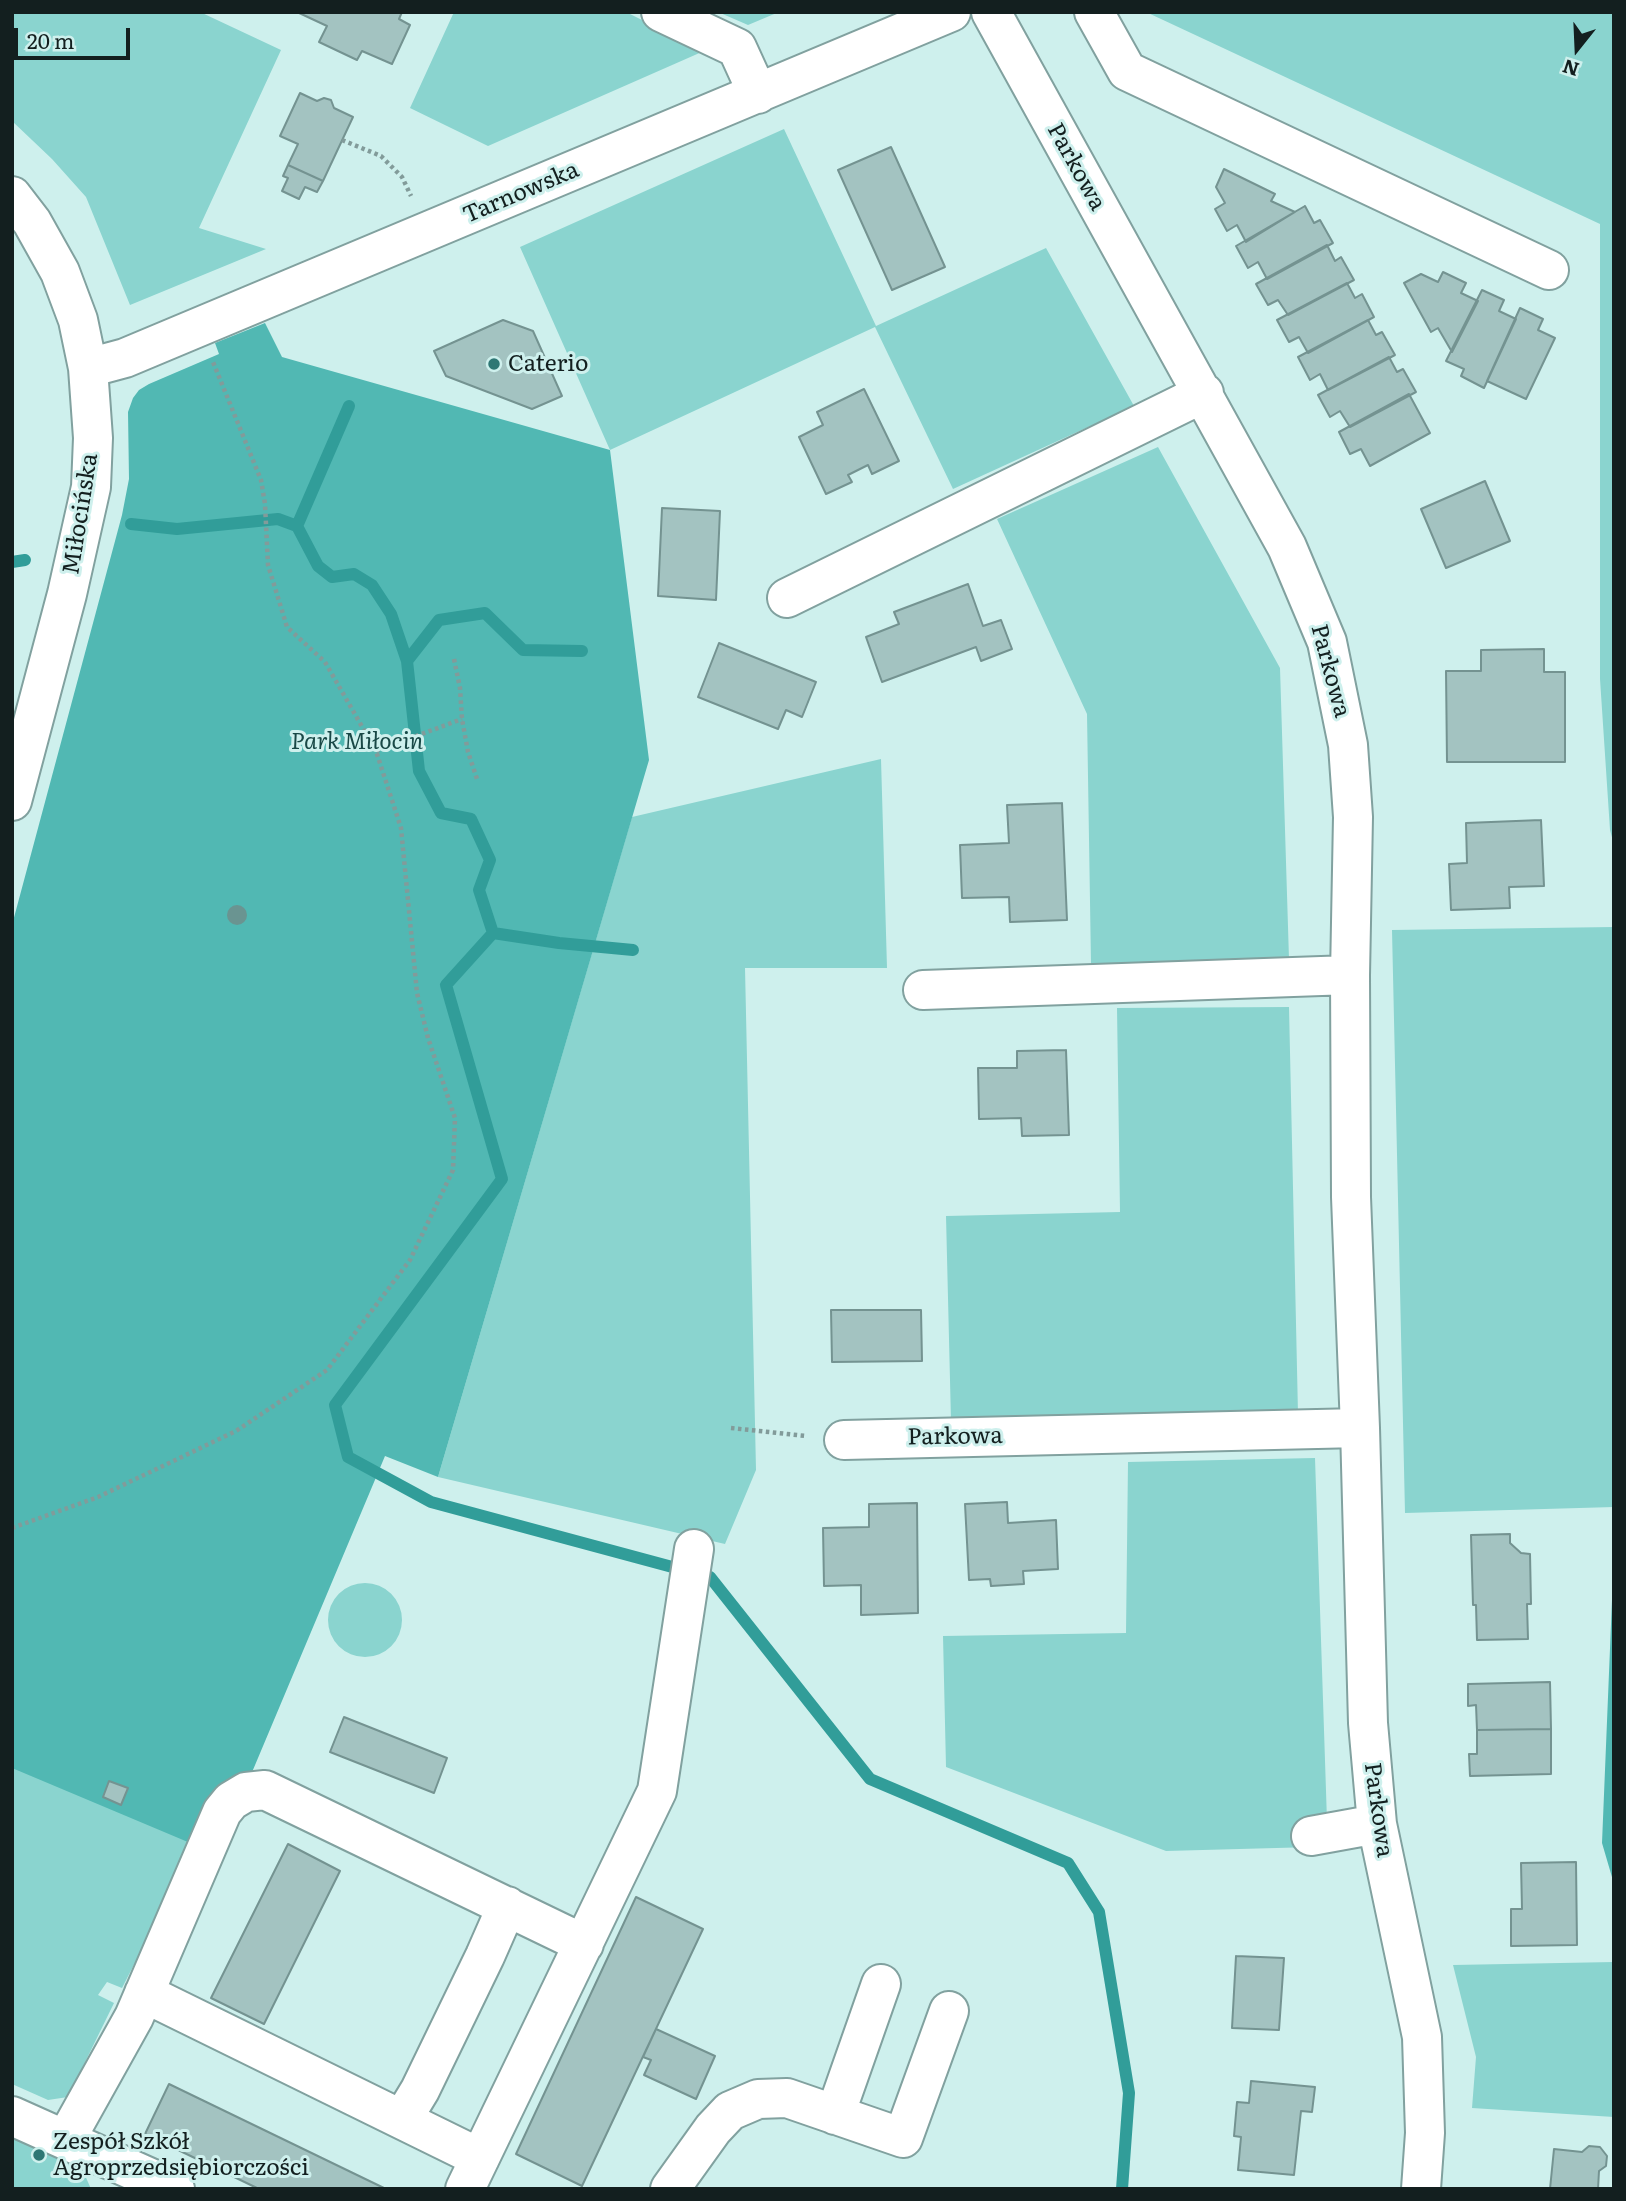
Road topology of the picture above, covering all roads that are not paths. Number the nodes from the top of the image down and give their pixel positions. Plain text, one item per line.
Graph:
1 (661, 12) edge
2 (951, 12) edge
3 (991, 12) edge
4 (1094, 12) edge
5 (758, 94) junction
6 (12, 196) edge
7 (1549, 270) dead end
8 (88, 368) junction
9 (1204, 393) junction
10 (787, 598) dead end
11 (12, 801) edge
12 (1350, 975) junction
13 (923, 990) dead end
14 (1360, 1428) junction
15 (844, 1440) road end
16 (694, 1549) dead end
17 (1377, 1824) junction
18 (1311, 1836) dead end
19 (507, 1906) junction
20 (584, 1944) junction
21 (881, 1984) dead end
22 (144, 1993) junction
23 (949, 2011) dead end
24 (835, 2115) junction
25 (12, 2116) edge
26 (403, 2118) junction
27 (66, 2139) junction
28 (476, 2178) edge
29 (126, 2179) edge
30 (175, 2189) edge
31 (670, 2189) edge
32 (1421, 2189) edge

1 - 5 street
2 - 5 street, Tarnowska
3 - 9 street, Parkowa
4 - 7 street
5 - 8 street, Tarnowska
6 - 8 street, Miłocińska
8 - 11 street, Miłocińska
9 - 10 street
9 - 12 street, Parkowa
12 - 13 street
12 - 14 street, Parkowa
14 - 15 street, Parkowa
14 - 17 street, Parkowa
16 - 20 street
17 - 18 street
17 - 32 street, Parkowa
19 - 20 street
19 - 22 street
19 - 26 street
20 - 28 street
21 - 24 street
22 - 26 street
22 - 27 street
23 - 24 street
24 - 31 street
25 - 27 street
26 - 28 street
27 - 29 street
29 - 30 street

